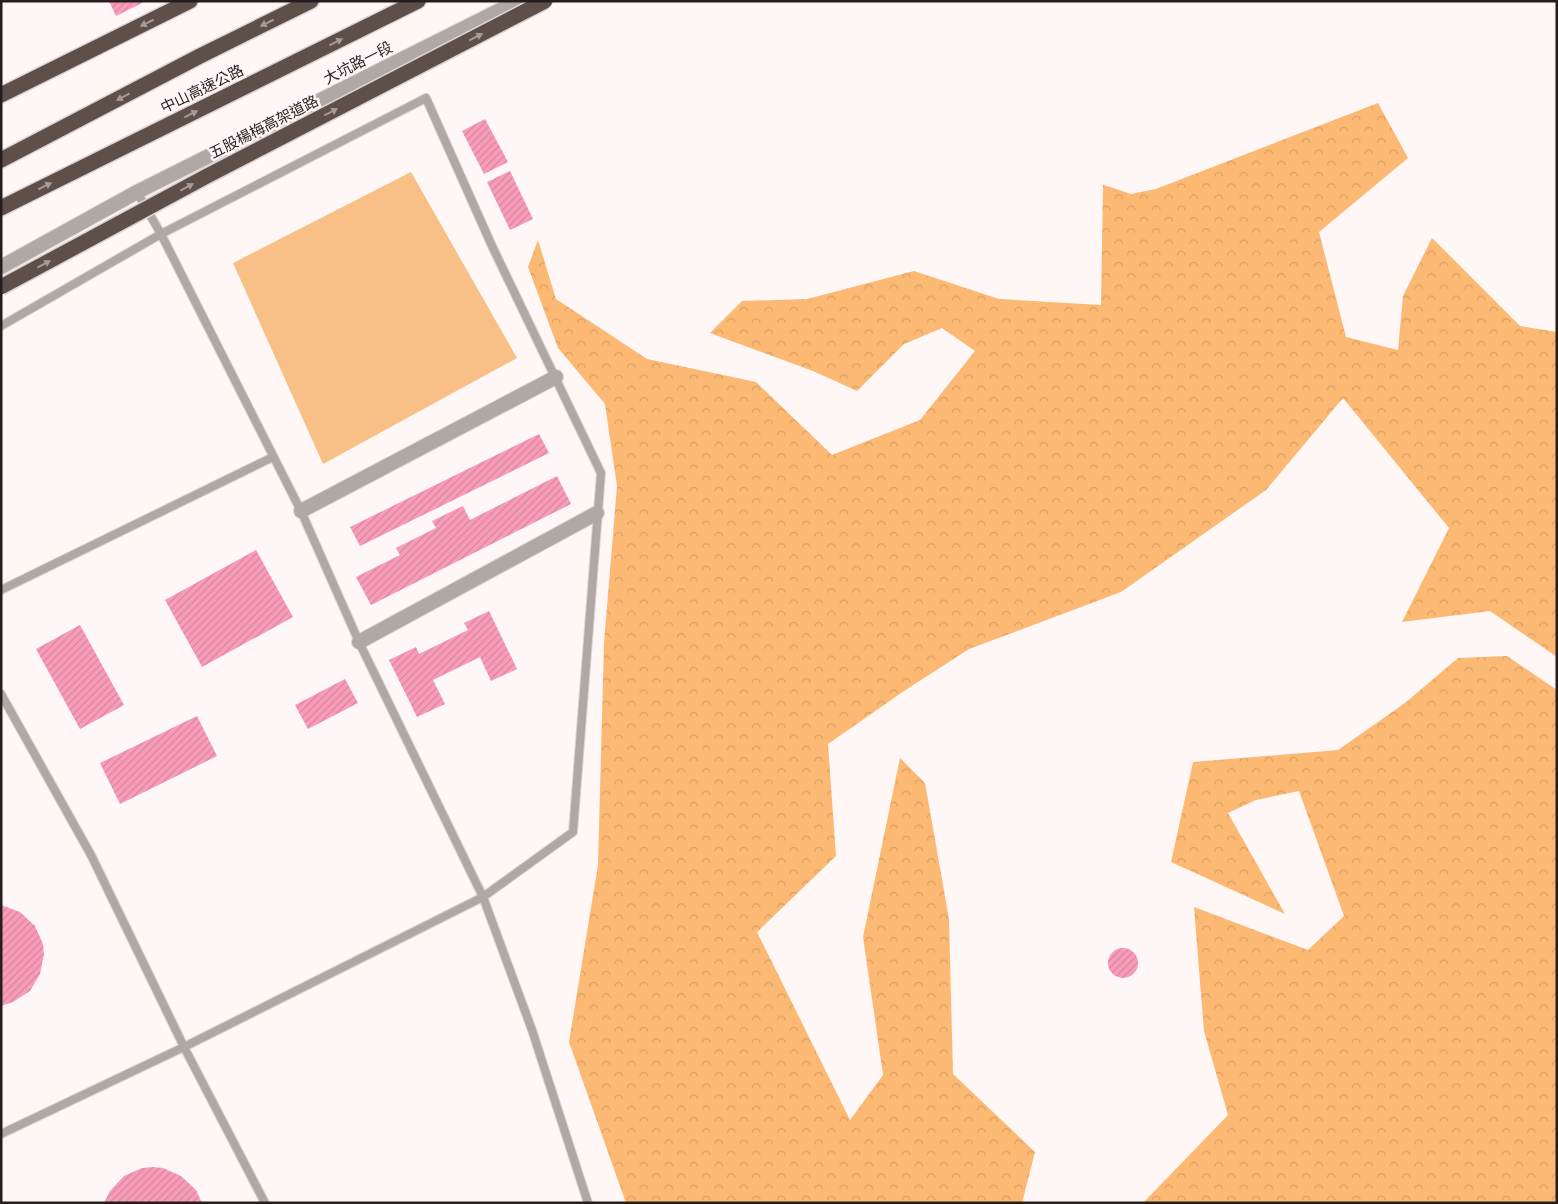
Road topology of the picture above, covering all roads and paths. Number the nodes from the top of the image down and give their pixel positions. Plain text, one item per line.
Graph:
1 (190, 1) edge
2 (311, 1) edge
3 (418, 1) edge
4 (518, 1) edge
5 (545, 1) edge
6 (1, 95) edge
7 (1, 160) edge
8 (137, 192) junction
9 (1, 208) edge
10 (161, 234) junction
11 (1, 267) edge
12 (1, 287) edge
13 (1, 326) edge
14 (556, 377) junction
15 (273, 457) junction
16 (301, 511) junction
17 (598, 513) junction
18 (1, 590) edge
19 (359, 642) junction
20 (1, 694) edge
21 (483, 897) junction
22 (184, 1047) junction
23 (1, 1134) edge
24 (265, 1203) edge
25 (588, 1203) edge

1 -> 6 highway
2 -> 7 highway, 中山高速公路
9 -> 3 highway, 中山高速公路
4 - 8 street, 大坑路一段
12 -> 5 highway, 五股楊梅高架道路, bridge
8 - 10 lane
8 - 11 street, 大坑路一段
10 - 13 lane
10 - 14 lane
10 - 15 lane
14 - 16 street
14 - 17 lane
15 - 16 lane
15 - 18 lane
16 - 19 lane
17 - 19 street
17 - 21 lane
19 - 21 lane
20 - 22 lane
21 - 22 lane
21 - 25 lane
22 - 23 lane
22 - 24 lane

